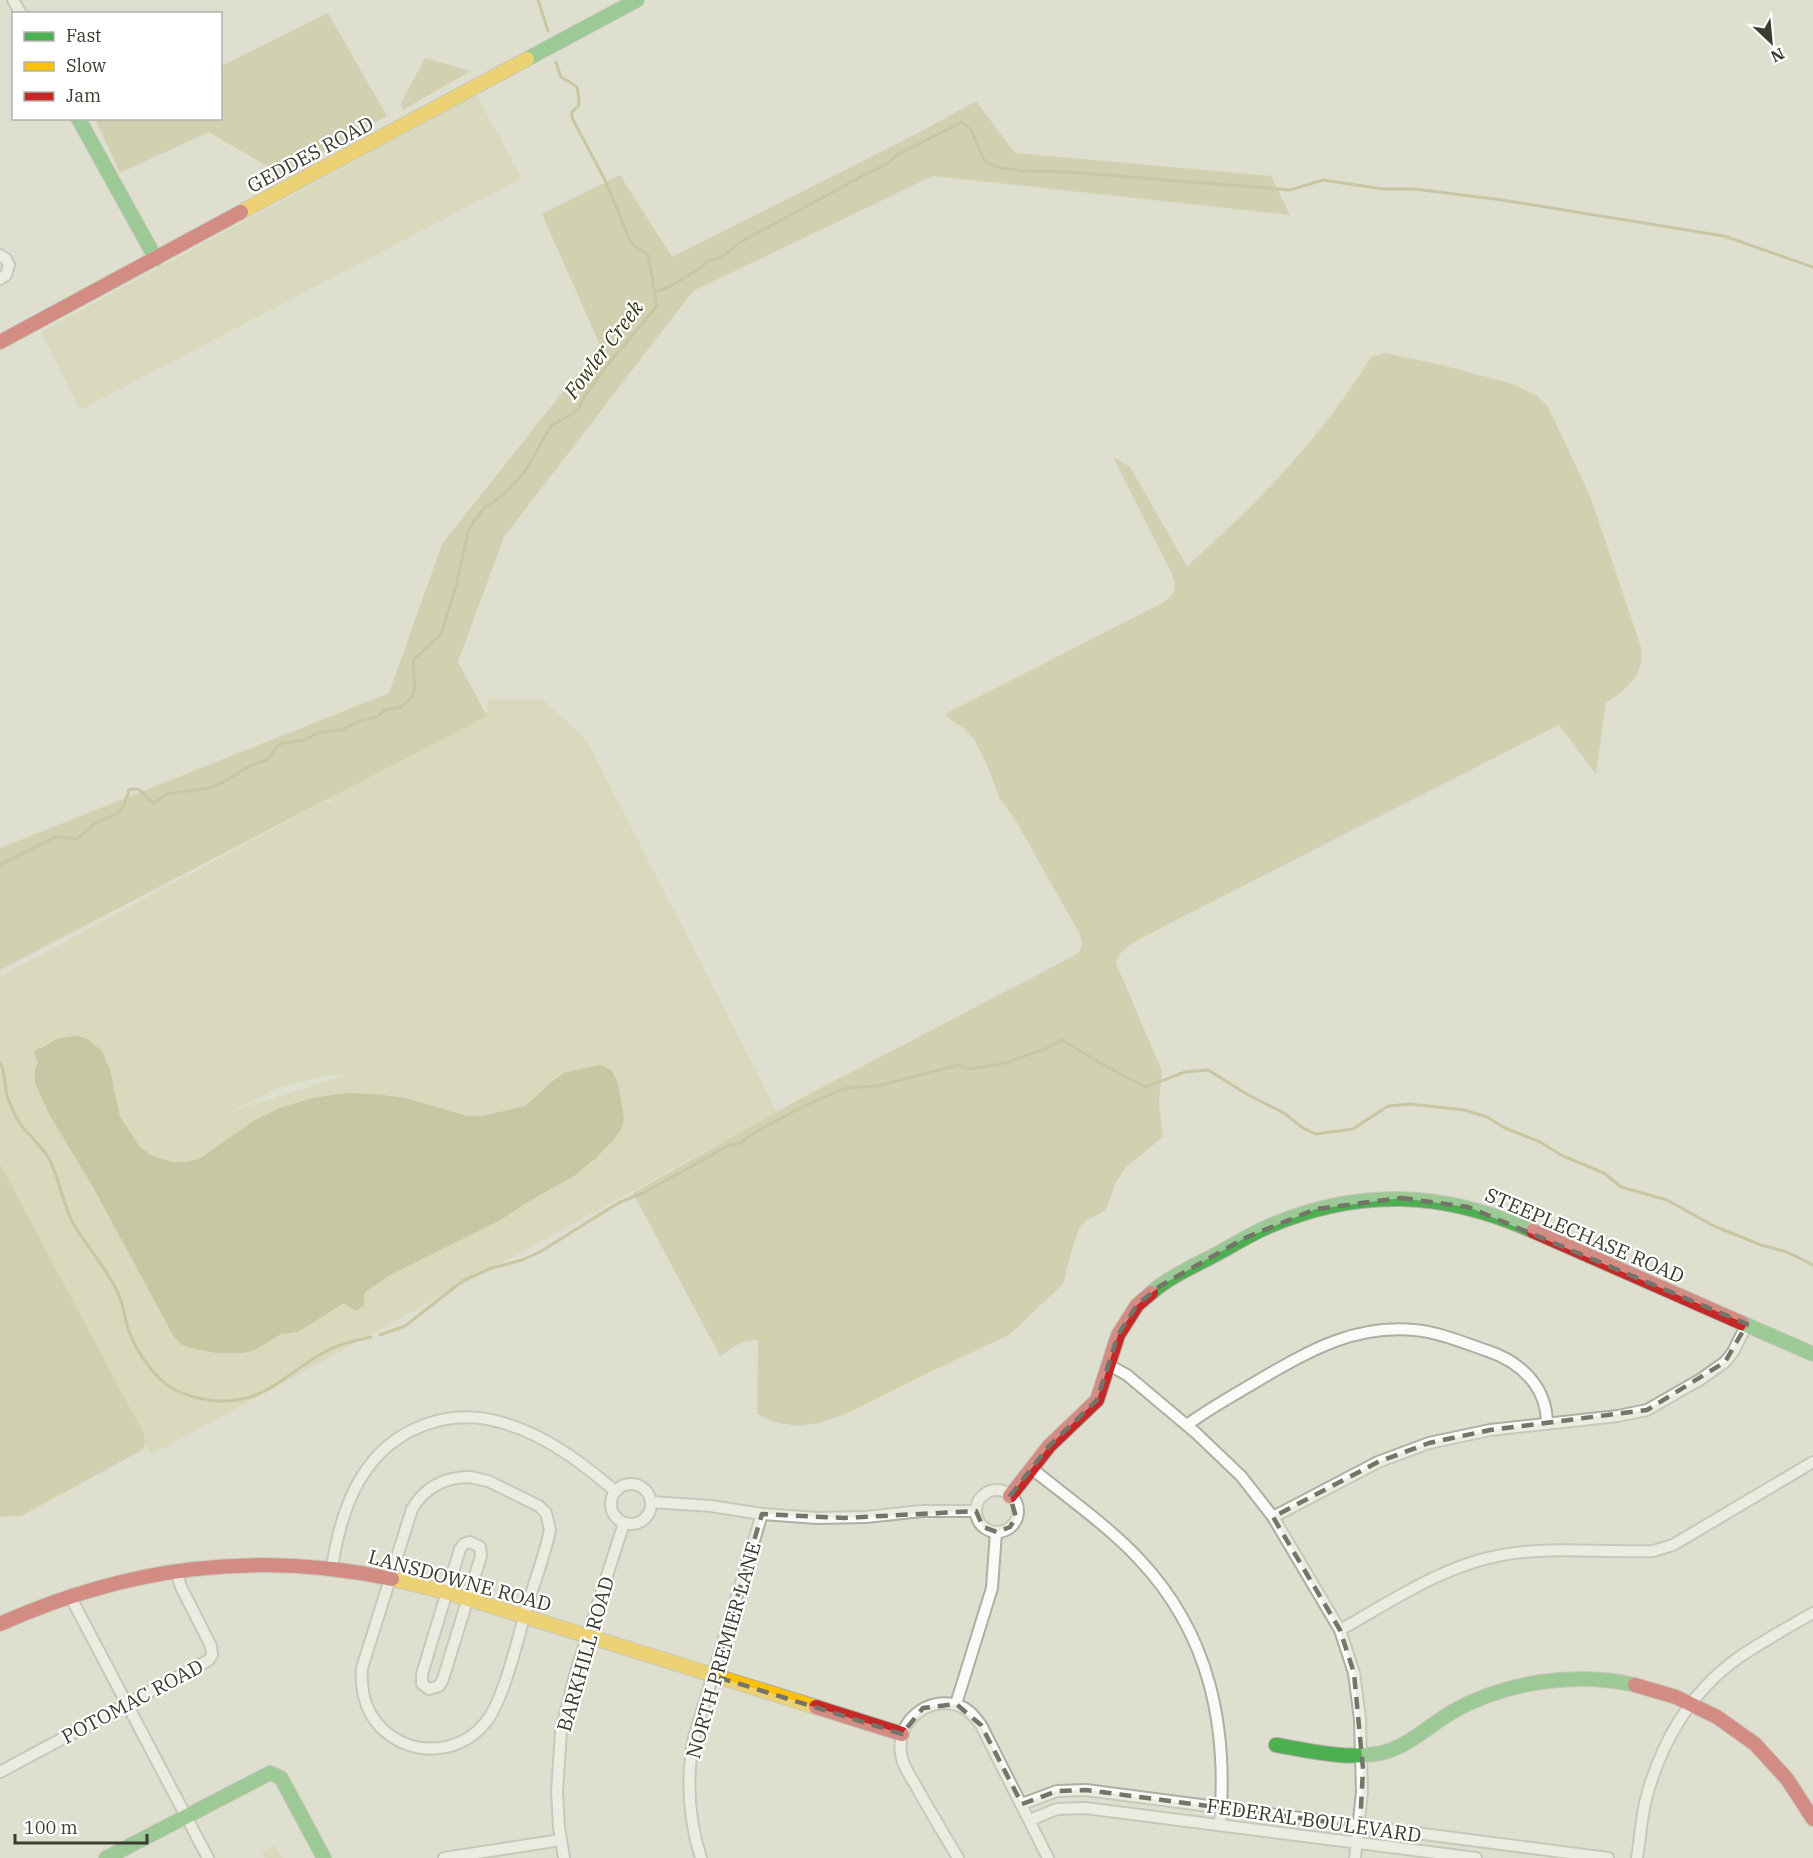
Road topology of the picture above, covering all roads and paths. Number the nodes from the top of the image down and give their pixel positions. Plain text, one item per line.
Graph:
1 (637, 0) edge
2 (79, 120) edge
3 (0, 255) edge
4 (156, 260) junction
5 (0, 279) edge
6 (0, 342) edge
7 (1747, 1324) junction
8 (1813, 1354) edge
9 (1109, 1365) junction
10 (1546, 1424) junction
11 (1187, 1425) junction
12 (1813, 1462) edge
13 (1031, 1468) junction
14 (615, 1491) junction
15 (1010, 1496) junction
16 (652, 1502) junction
17 (976, 1511) junction
18 (762, 1514) junction
19 (1273, 1517) junction
20 (624, 1523) junction
21 (996, 1532) junction
22 (332, 1568) junction
23 (176, 1570) junction
24 (390, 1578) junction
25 (446, 1592) junction
26 (70, 1596) junction
27 (468, 1599) junction
28 (1813, 1612) edge
29 (524, 1617) junction
30 (0, 1624) edge
31 (1340, 1630) junction
32 (588, 1636) junction
33 (714, 1676) junction
34 (1692, 1703) junction
35 (956, 1704) junction
36 (127, 1705) junction
37 (902, 1734) junction
38 (1276, 1745) dead end
39 (1362, 1755) junction
40 (0, 1772) edge
41 (1022, 1804) junction
42 (1221, 1808) junction
43 (186, 1816) junction
44 (1813, 1819) edge
45 (1029, 1820) junction
46 (1220, 1825) junction
47 (1360, 1826) junction
48 (561, 1840) junction
49 (1357, 1843) junction
50 (106, 1858) edge
51 (208, 1858) edge
52 (324, 1858) edge
53 (444, 1858) edge
54 (564, 1858) edge
55 (701, 1858) edge
56 (958, 1858) edge
57 (1048, 1858) edge
58 (1356, 1858) edge
59 (1476, 1858) edge
60 (1608, 1858) edge
61 (1637, 1858) edge

1 - 4 street, GEDDES ROAD
2 - 4 street
3 - 5 street
4 - 6 street, GEDDES ROAD
7 - 8 street, STEEPLECHASE ROAD
7 - 9 street, STEEPLECHASE ROAD
7 - 10 street
9 - 11 street
9 - 13 street, STEEPLECHASE ROAD
10 - 11 street
10 - 19 street
11 - 19 street
12 - 31 street
13 - 15 street, STEEPLECHASE ROAD
13 - 42 street
14 - 16 street
14 - 20 street
14 - 22 street
15 - 17 street
15 - 21 street
16 - 18 street
16 - 20 street
17 - 18 street
17 - 21 street
18 - 33 street, NORTH PREMIER LANE
19 - 31 street
20 - 32 street, BARKHILL ROAD
21 - 35 street
22 - 23 street, LANSDOWNE ROAD
22 - 24 street, LANSDOWNE ROAD
23 - 26 street, LANSDOWNE ROAD
23 - 36 street, POTOMAC ROAD
24 - 25 street, LANSDOWNE ROAD
24 - 29 street
24 - 29 street
25 - 27 street, LANSDOWNE ROAD
25 - 27 street
25 - 27 street
26 - 30 street, LANSDOWNE ROAD
26 - 36 street
27 - 29 street, LANSDOWNE ROAD
28 - 34 street
29 - 32 street, LANSDOWNE ROAD
31 - 39 street
32 - 33 street, LANSDOWNE ROAD
32 - 48 street, BARKHILL ROAD
33 - 37 street, LANSDOWNE ROAD
33 - 55 street, NORTH PREMIER LANE
34 - 39 street
34 - 44 street
34 - 61 street
35 - 37 street
35 - 41 street
36 - 40 street, POTOMAC ROAD
36 - 43 street
37 - 56 street
38 - 39 street
39 - 47 street
41 - 42 street, FEDERAL BOULEVARD
41 - 45 street
42 - 46 street
42 - 47 street, FEDERAL BOULEVARD
43 - 50 street
43 - 51 street
43 - 52 street
45 - 46 street, FEDERAL BOULEVARD
45 - 57 street
46 - 49 street, FEDERAL BOULEVARD
47 - 49 street
47 - 60 street, FEDERAL BOULEVARD
48 - 53 street
48 - 54 street, BARKHILL ROAD
49 - 58 street
49 - 59 street, FEDERAL BOULEVARD

